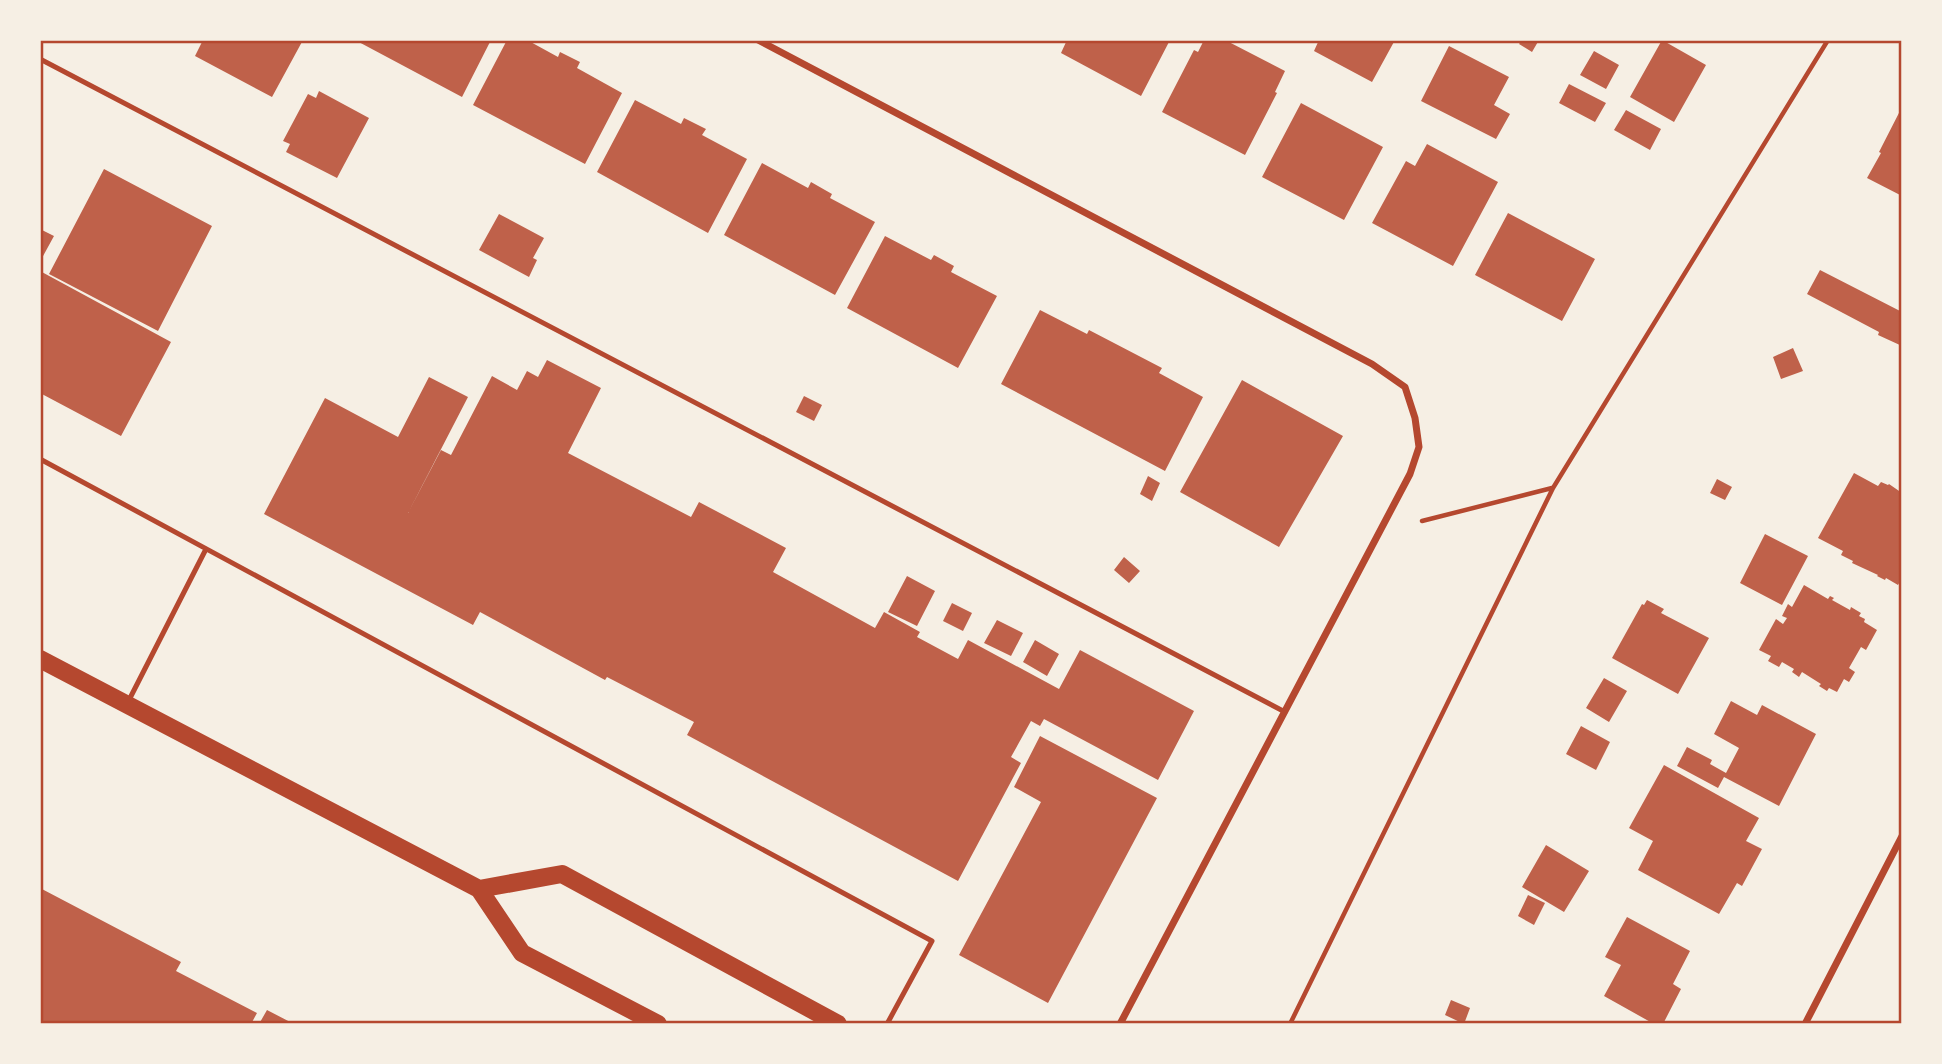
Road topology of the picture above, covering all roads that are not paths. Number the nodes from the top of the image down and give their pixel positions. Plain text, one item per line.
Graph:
1 (758, 40) edge
2 (40, 60) edge
3 (40, 459) edge
4 (206, 549) junction
5 (40, 659) edge
6 (127, 705) junction
7 (1285, 712) junction
8 (1902, 836) edge
9 (479, 889) junction
10 (658, 1024) edge
11 (838, 1024) edge
12 (887, 1024) edge
13 (1121, 1024) edge
14 (1805, 1024) edge

1 - 7 street
2 - 7 lane
3 - 4 lane
4 - 6 lane
4 - 12 lane
5 - 6 main road
6 - 9 main road
7 - 13 street
8 - 14 street
9 - 10 main road
9 - 11 main road

